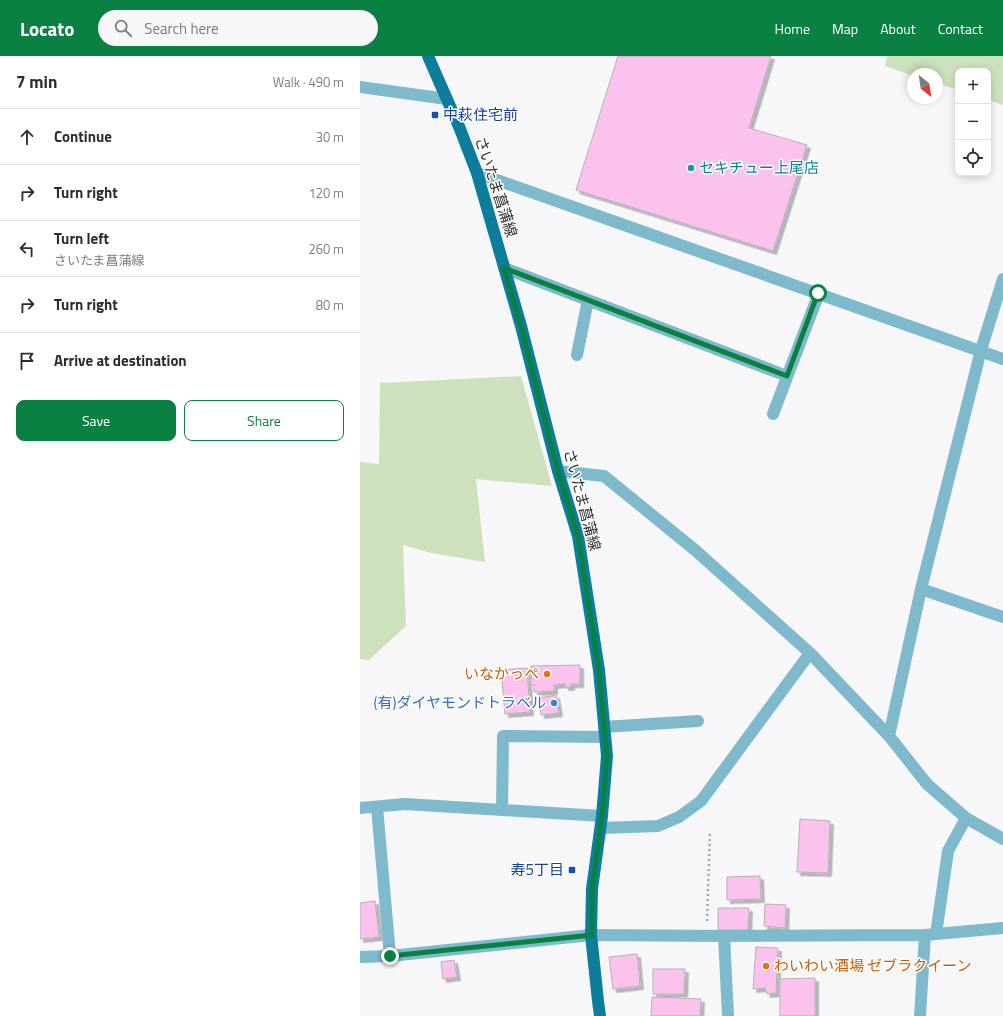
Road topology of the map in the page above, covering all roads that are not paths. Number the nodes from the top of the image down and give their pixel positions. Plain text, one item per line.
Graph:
1 (428, 56) edge
2 (360, 87) edge
3 (447, 98) junction
4 (477, 173) junction
5 (504, 268) junction
6 (1003, 279) edge
7 (818, 293) junction
8 (588, 300) junction
9 (981, 350) junction
10 (577, 355) dead end
11 (1003, 359) edge
12 (787, 376) junction
13 (773, 414) dead end
14 (558, 471) junction
15 (921, 590) junction
16 (1003, 617) edge
17 (810, 653) junction
18 (698, 721) dead end
19 (605, 732) junction
20 (888, 736) junction
21 (377, 807) junction
22 (360, 808) edge
23 (502, 810) junction
24 (602, 816) junction
25 (966, 818) junction
26 (600, 828) junction
27 (1003, 839) edge
28 (1003, 928) edge
29 (930, 934) junction
30 (592, 935) junction
31 (724, 936) junction
32 (390, 956) junction
33 (360, 957) edge
34 (600, 1016) edge
35 (728, 1016) edge
36 (920, 1016) edge

1 - 3 main road, さいたま菖蒲線
2 - 3 street
3 - 4 main road, さいたま菖蒲線
4 - 5 main road, さいたま菖蒲線
4 - 7 street
5 - 8 street
5 - 14 main road, さいたま菖蒲線
6 - 9 street
7 - 9 street
7 - 12 street
8 - 10 street
8 - 12 street
9 - 11 street
9 - 15 street
12 - 13 street
14 - 17 street
14 - 19 main road, さいたま菖蒲線
15 - 16 street
15 - 20 street
17 - 20 street
17 - 26 street
18 - 19 street
19 - 23 street
19 - 24 main road, さいたま菖蒲線
20 - 25 street
21 - 22 street
21 - 23 street
21 - 32 street
23 - 24 street
24 - 26 main road, さいたま菖蒲線
25 - 27 street
25 - 29 street
26 - 30 main road, さいたま菖蒲線
28 - 29 street
29 - 31 street
29 - 36 street
30 - 31 street
30 - 32 street
30 - 34 main road, さいたま菖蒲線
31 - 35 street
32 - 33 street

